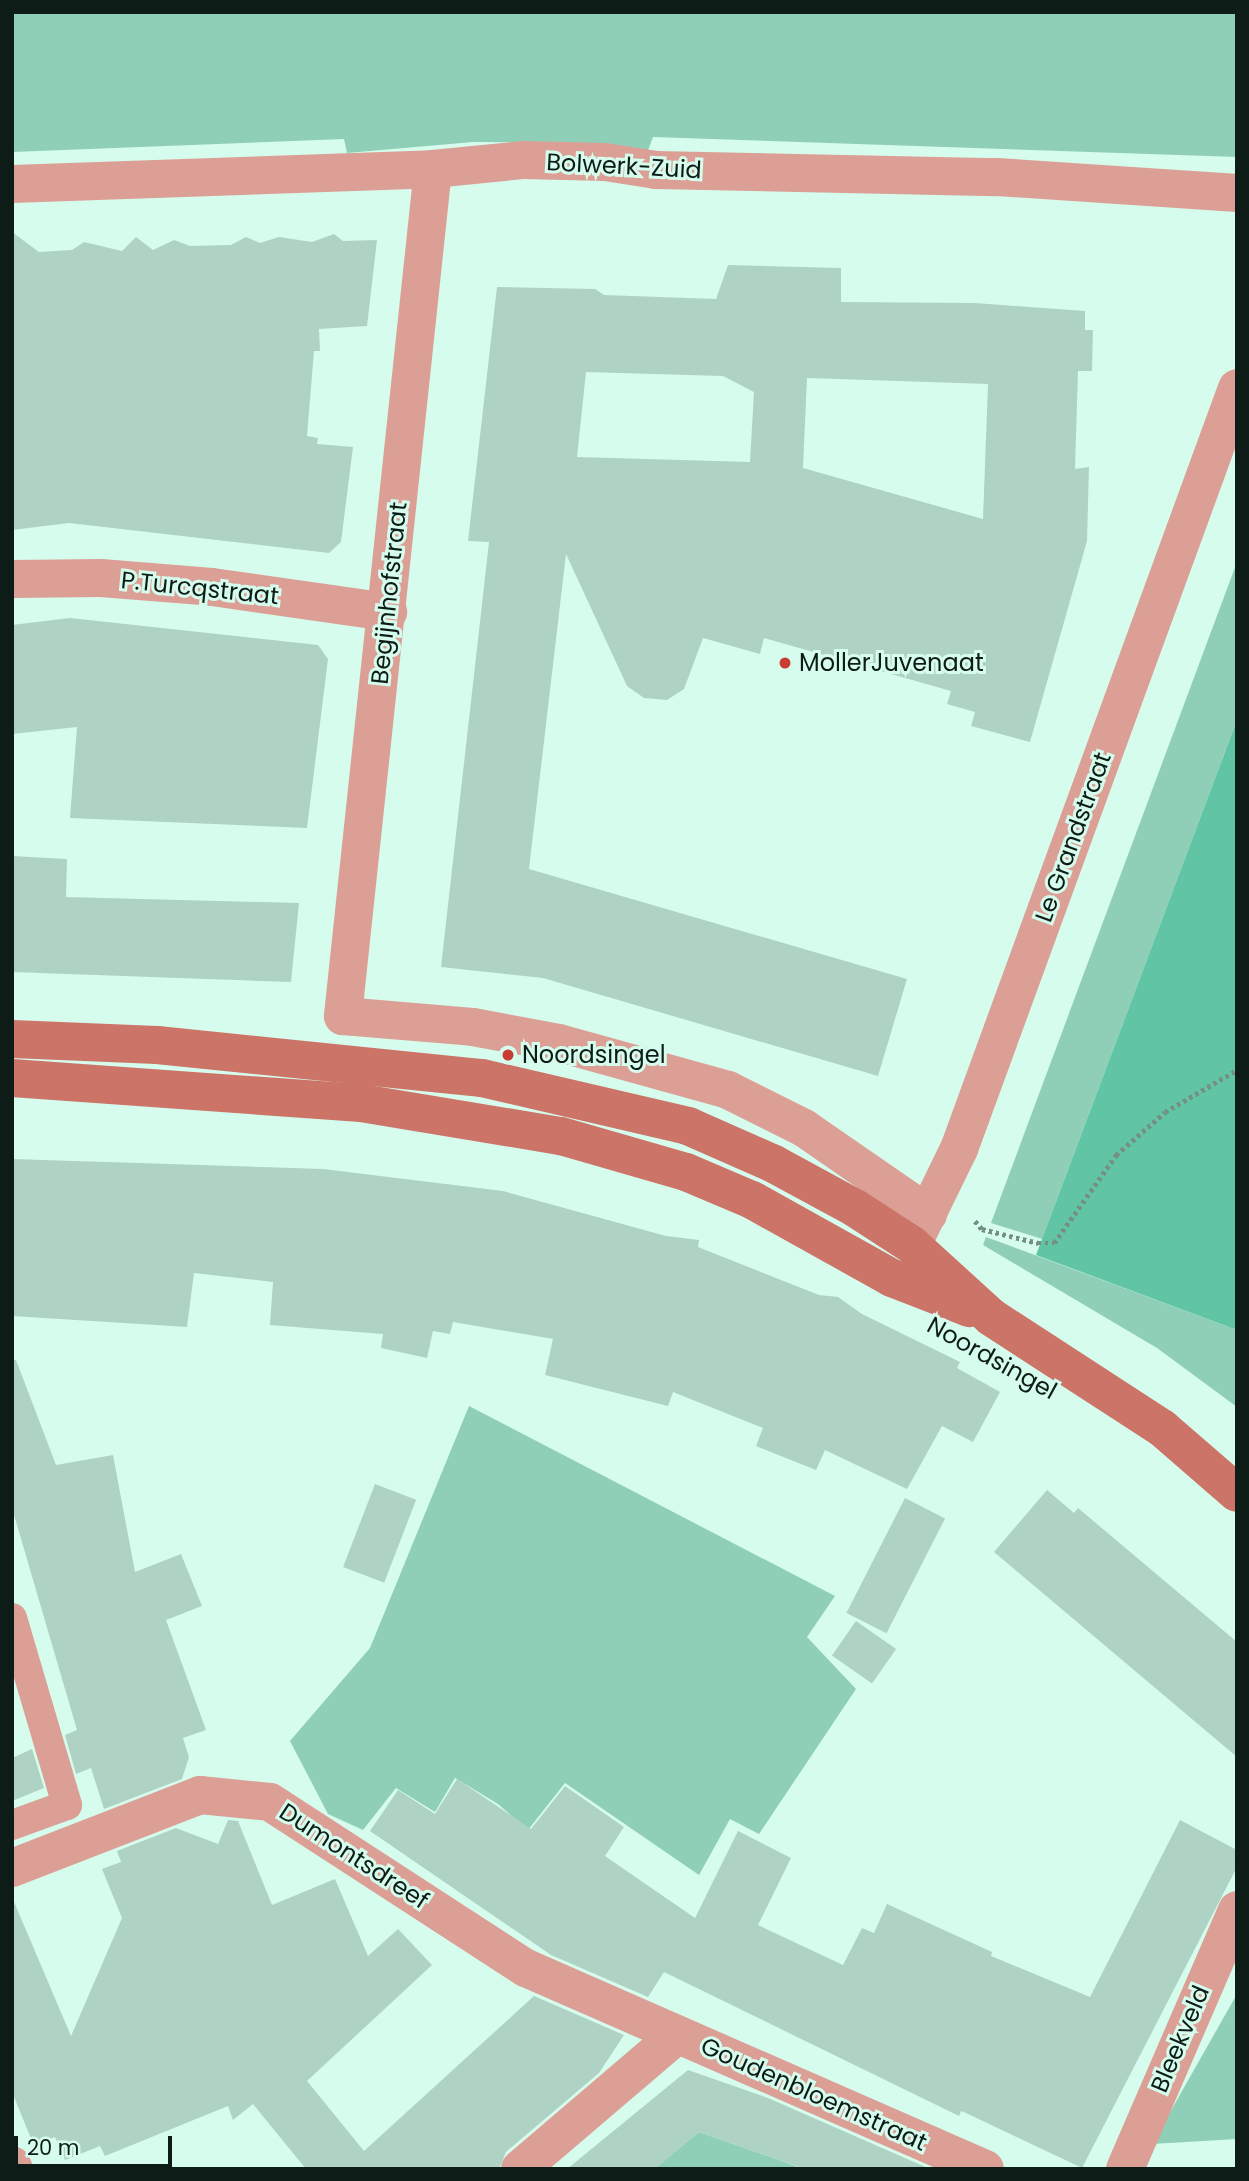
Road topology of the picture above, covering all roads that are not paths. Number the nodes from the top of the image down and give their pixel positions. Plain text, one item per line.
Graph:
1 (433, 169) junction
2 (12, 184) edge
3 (1237, 193) edge
4 (1237, 388) edge
5 (12, 579) edge
6 (388, 612) junction
7 (344, 1016) joint
8 (12, 1039) edge
9 (12, 1078) edge
10 (920, 1230) junction
11 (892, 1278) junction
12 (991, 1317) junction
13 (1237, 1493) edge
14 (12, 1618) edge
15 (12, 1825) edge
16 (12, 1868) edge
17 (1237, 1910) edge
18 (677, 2035) junction
19 (520, 2169) edge
20 (985, 2169) edge
21 (1125, 2169) edge

1 - 2 street, Bolwerk-Zuid
1 - 3 street, Bolwerk-Zuid
1 - 6 street, Begijnhofstraat
4 - 10 street, Le Grandstraat
5 - 6 street, P.Turcqstraat
6 - 7 street, Begijnhofstraat
7 - 10 street, Noordsingel
8 - 10 street, Noordsingel
9 - 11 street, Noordsingel
10 - 11 street, Le Grandstraat
10 - 12 street, Noordsingel
11 - 12 street, Noordsingel
12 - 13 street, Noordsingel
14 - 15 lane
16 - 18 street, Dumontsdreef
17 - 21 street, Bleekveld
18 - 19 street, Goudenbloemstraat
18 - 20 street, Goudenbloemstraat

